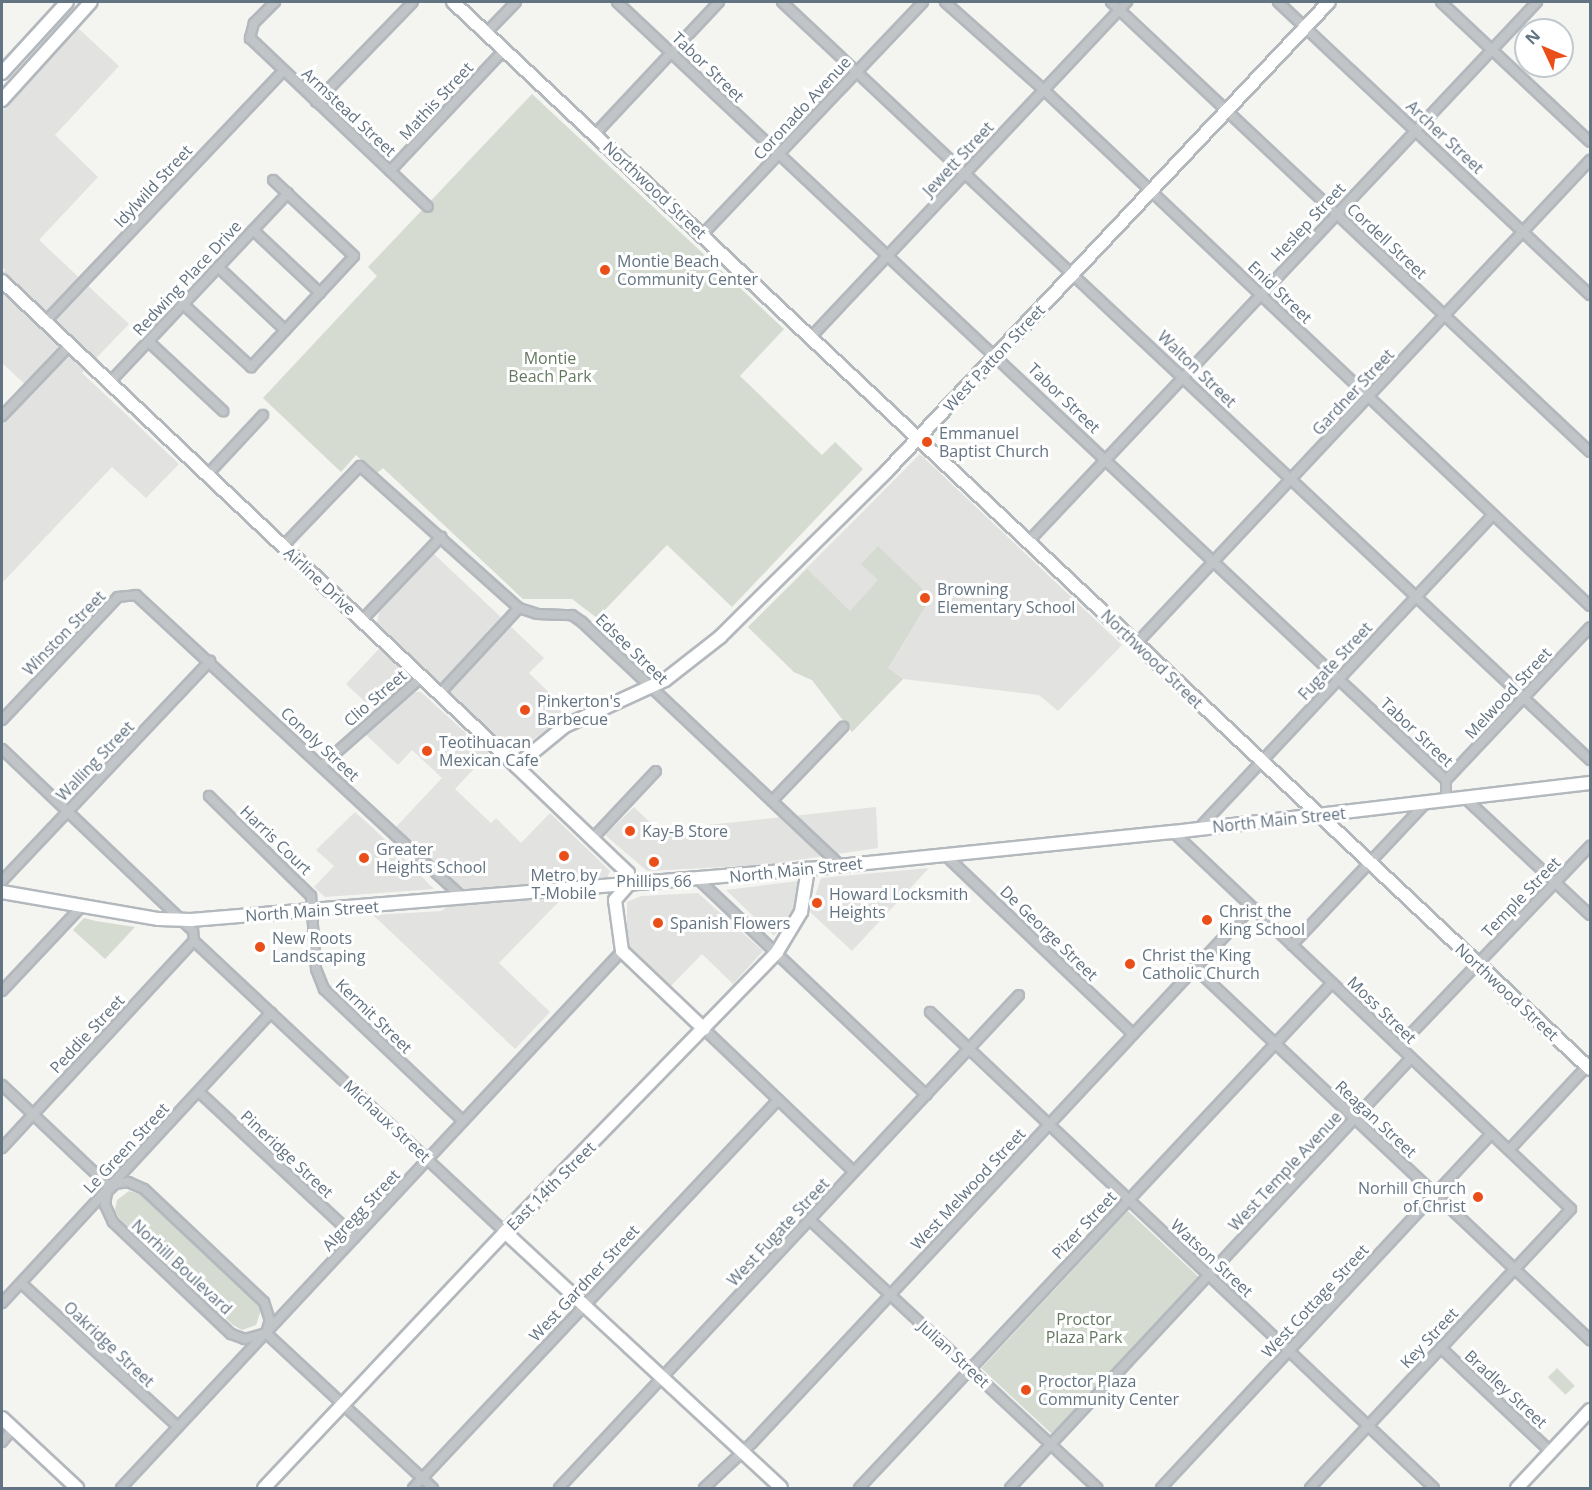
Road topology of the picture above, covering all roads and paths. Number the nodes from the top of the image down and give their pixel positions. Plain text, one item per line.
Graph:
1 (77, 2) edge
2 (91, 2) edge
3 (275, 2) edge
4 (413, 2) edge
5 (453, 2) edge
6 (516, 2) edge
7 (617, 2) edge
8 (719, 2) edge
9 (782, 2) edge
10 (923, 2) edge
11 (945, 2) edge
12 (1111, 2) edge
13 (1127, 2) edge
14 (1278, 2) edge
15 (1329, 2) edge
16 (1441, 2) edge
17 (1537, 2) edge
18 (65, 3) edge
19 (1119, 10) junction
20 (74, 18) junction
21 (1305, 27) junction
22 (486, 33) junction
23 (1491, 48) junction
24 (504, 50) junction
25 (671, 52) junction
26 (29, 68) junction
27 (283, 71) junction
28 (858, 71) junction
29 (2, 73) edge
30 (1044, 90) junction
31 (2, 100) edge
32 (316, 102) junction
33 (1226, 111) junction
34 (1415, 130) junction
35 (595, 134) junction
36 (1590, 142) edge
37 (779, 155) junction
38 (1590, 160) edge
39 (390, 171) junction
40 (966, 173) junction
41 (273, 180) dead end
42 (1151, 191) junction
43 (288, 193) junction
44 (428, 207) dead end
45 (1337, 214) junction
46 (253, 230) junction
47 (1523, 232) junction
48 (702, 235) junction
49 (889, 255) junction
50 (218, 267) junction
51 (1074, 272) junction
52 (2, 281) edge
53 (320, 293) junction
54 (1261, 294) junction
55 (1590, 295) edge
56 (183, 304) junction
57 (1445, 315) junction
58 (45, 322) junction
59 (285, 330) junction
60 (811, 337) junction
61 (148, 341) junction
62 (70, 345) junction
63 (997, 355) junction
64 (1184, 376) junction
65 (109, 382) junction
66 (1368, 397) junction
67 (223, 411) dead end
68 (263, 415) dead end
69 (2, 416) edge
70 (918, 439) junction
71 (1590, 452) edge
72 (1106, 459) junction
73 (207, 475) junction
74 (1290, 480) junction
75 (1493, 515) junction
76 (441, 537) junction
77 (1028, 542) junction
78 (283, 546) junction
79 (1213, 562) junction
80 (1416, 597) junction
81 (1590, 606) edge
82 (519, 608) junction
83 (155, 610) joint
84 (362, 620) junction
85 (1590, 627) edge
86 (1136, 644) junction
87 (210, 661) junction
88 (422, 677) junction
89 (1338, 679) junction
90 (650, 687) junction
91 (440, 693) junction
92 (1525, 697) junction
93 (2, 720) edge
94 (843, 728) dead end
95 (2, 748) edge
96 (1590, 760) edge
97 (1260, 763) junction
98 (516, 765) junction
99 (321, 766) junction
100 (656, 771) dead end
101 (1446, 780) junction
102 (1590, 783) edge
103 (209, 796) dead end
104 (1465, 798) junction
105 (772, 801) junction
106 (1446, 801) junction
107 (1425, 804) junction
108 (68, 811) junction
109 (1318, 816) junction
110 (1199, 828) junction
111 (1173, 832) junction
112 (592, 839) junction
113 (1590, 846) edge
114 (944, 854) junction
115 (1369, 863) junction
116 (840, 865) junction
117 (808, 869) junction
118 (699, 880) junction
119 (2, 881) edge
120 (1556, 883) junction
121 (628, 885) junction
122 (2, 892) edge
123 (464, 899) junction
124 (82, 906) junction
125 (1252, 907) junction
126 (310, 911) junction
127 (1590, 915) edge
128 (182, 921) junction
129 (194, 941) junction
130 (1292, 945) junction
131 (622, 951) junction
132 (777, 952) junction
133 (1478, 964) junction
134 (1195, 968) junction
135 (1332, 983) junction
136 (2, 991) edge
137 (1019, 995) dead end
138 (930, 1012) dead end
139 (271, 1013) junction
140 (704, 1029) junction
141 (1133, 1034) junction
142 (1275, 1044) junction
143 (1400, 1046) junction
144 (969, 1049) junction
145 (1411, 1058) junction
146 (1589, 1066) edge
147 (2, 1085) edge
148 (199, 1092) junction
149 (926, 1095) junction
150 (778, 1100) junction
151 (33, 1114) junction
152 (1354, 1119) junction
153 (462, 1120) junction
154 (1048, 1125) junction
155 (1491, 1134) junction
156 (2, 1148) edge
157 (1509, 1150) junction
158 (427, 1159) junction
159 (854, 1173) junction
160 (110, 1187) junction
161 (1435, 1194) junction
162 (1129, 1199) junction
163 (1571, 1209) joint
164 (810, 1220) junction
165 (505, 1232) junction
166 (355, 1237) junction
167 (1515, 1269) junction
168 (1209, 1275) junction
169 (21, 1282) junction
170 (890, 1295) junction
171 (2, 1303) edge
172 (585, 1304) junction
173 (266, 1333) junction
174 (1590, 1340) edge
175 (1441, 1348) junction
176 (1289, 1351) junction
177 (970, 1369) junction
178 (663, 1378) junction
179 (342, 1405) junction
180 (1590, 1410) edge
181 (2, 1418) edge
182 (1368, 1426) junction
183 (178, 1427) junction
184 (13, 1429) junction
185 (2, 1442) edge
186 (1051, 1445) junction
187 (741, 1451) junction
188 (1551, 1452) junction
189 (422, 1479) junction
190 (77, 1488) edge
191 (121, 1488) edge
192 (264, 1488) edge
193 (413, 1488) edge
194 (433, 1488) edge
195 (559, 1488) edge
196 (704, 1488) edge
197 (781, 1488) edge
198 (859, 1488) edge
199 (1010, 1488) edge
200 (1096, 1488) edge
201 (1161, 1488) edge
202 (1310, 1488) edge
203 (1434, 1488) edge
204 (1517, 1488) edge

1 - 20 street
2 - 20 street
3 - 27 street, Armstead Street
4 - 32 street
5 - 22 street, Northwood Street
6 - 22 street
7 - 25 street, Tabor Street
8 - 25 street
9 - 28 street, Walton Street
10 - 28 street, Coronado Avenue
11 - 30 street, Enid Street
12 - 19 street, Cordell Street
13 - 19 street, Jewett Street
14 - 21 street, Archer Street
15 - 21 street, West Patton Street
16 - 23 street
17 - 23 street, Heslep Street
18 - 26 street
18 - 29 street
19 - 30 street, Jewett Street
19 - 33 street, Cordell Street
20 - 26 street
21 - 33 street, West Patton Street
21 - 34 street, Archer Street
22 - 24 street, Northwood Street
23 - 34 street, Heslep Street
23 - 36 street
24 - 35 street, Northwood Street
24 - 39 street, Mathis Street
25 - 35 street
25 - 37 street, Tabor Street
26 - 31 street
27 - 32 street, Armstead Street
27 - 58 street, Idylwild Street
28 - 37 street, Coronado Avenue
28 - 40 street, Walton Street
30 - 40 street, Jewett Street
30 - 42 street, Enid Street
32 - 39 street, Armstead Street
33 - 42 street, West Patton Street
33 - 45 street, Cordell Street
34 - 45 street, Heslep Street
34 - 47 street, Archer Street
35 - 48 street, Northwood Street
37 - 48 street, Coronado Avenue
37 - 49 street, Tabor Street
38 - 47 street, Gardner Street
39 - 44 street, Armstead Street
40 - 49 street, Jewett Street
40 - 51 street, Walton Street
41 - 43 street
42 - 51 street, West Patton Street
42 - 54 street, Enid Street
43 - 46 street, Redwing Place Drive
43 - 53 street
45 - 54 street, Heslep Street
45 - 57 street, Cordell Street
46 - 50 street, Redwing Place Drive
46 - 53 street
47 - 55 street, Archer Street
47 - 57 street, Gardner Street
48 - 60 street, Northwood Street
49 - 60 street, Jewett Street
49 - 63 street, Tabor Street
50 - 56 street, Redwing Place Drive
50 - 59 street
51 - 63 street, West Patton Street
51 - 64 street, Walton Street
52 - 58 street, Airline Drive
53 - 59 street
54 - 64 street, Heslep Street
54 - 66 street, Enid Street
56 - 59 street
56 - 61 street, Redwing Place Drive
57 - 66 street, Gardner Street
57 - 71 street, Cordell Street
58 - 62 street, Airline Drive
60 - 70 street, Northwood Street
61 - 65 street, Redwing Place Drive
61 - 67 street
62 - 65 street, Airline Drive
62 - 69 street
63 - 70 street, West Patton Street
63 - 72 street, Tabor Street
64 - 72 street, Heslep Street
64 - 74 street, Walton Street
65 - 73 street, Airline Drive
66 - 74 street, Gardner Street
66 - 75 street, Enid Street
68 - 73 street
70 - 77 street, Northwood Street
70 - 90 street, West Patton Street
72 - 77 street, Heslep Street
72 - 79 street, Tabor Street
73 - 78 street, Airline Drive
74 - 79 street, Gardner Street
74 - 80 street, Walton Street
75 - 80 street, Fugate Street
75 - 81 street, Enid Street
76 - 78 street
76 - 82 street
76 - 84 street
77 - 86 street, Northwood Street
78 - 84 street, Airline Drive
79 - 86 street, Gardner Street
79 - 89 street, Tabor Street
80 - 89 street, Fugate Street
80 - 92 street, Walton Street
82 - 90 street, Edsee Street
82 - 91 street
83 - 87 street, Conoly Street
83 - 93 street, Winston Street
84 - 88 street, Airline Drive
85 - 92 street, Melwood Street
86 - 97 street, Northwood Street
87 - 99 street, Conoly Street
87 - 108 street, Walling Street
88 - 91 street, Airline Drive
88 - 99 street, Clio Street
89 - 97 street, Fugate Street
89 - 101 street, Tabor Street
90 - 98 street, West Patton Street
90 - 105 street, Edsee Street
91 - 98 street, Airline Drive
92 - 96 street, Walton Street
92 - 101 street, Melwood Street
94 - 105 street
95 - 108 street, Michaux Street
97 - 109 street, Northwood Street
97 - 110 street, Fugate Street
98 - 112 street, Airline Drive
99 - 123 street, Conoly Street
100 - 112 street
101 - 106 street, Tabor Street
102 - 104 street, North Main Street
103 - 126 street, Harris Court
104 - 106 street, North Main Street
104 - 120 street
105 - 116 street, Edsee Street
106 - 107 street, North Main Street
107 - 109 street, North Main Street
107 - 115 street
108 - 119 street, Walling Street
108 - 128 street, Michaux Street
109 - 110 street, North Main Street
109 - 115 street, Northwood Street
110 - 111 street, North Main Street
111 - 114 street, North Main Street
111 - 125 street, Moss Street
112 - 121 street, Airline Drive
113 - 120 street, Temple Street
114 - 116 street, North Main Street
114 - 141 street, De George Street
115 - 130 street
115 - 133 street, Northwood Street
116 - 117 street, North Main Street
117 - 118 street, North Main Street
117 - 132 street, East 14th Street
118 - 121 street, North Main Street
118 - 132 street
120 - 127 street
120 - 133 street, Temple Street
121 - 123 street, North Main Street
121 - 131 street
122 - 124 street, North Main Street
123 - 126 street, North Main Street
124 - 128 street, North Main Street
124 - 136 street
125 - 130 street, Moss Street
125 - 134 street, West Melwood Street
126 - 128 street, North Main Street
126 - 153 street, Kermit Street
128 - 129 street, Michaux Street
129 - 139 street, Michaux Street
129 - 151 street, Peddie Street
130 - 135 street, Moss Street
131 - 140 street
131 - 153 street, Algregg Street
132 - 140 street, East 14th Street
132 - 149 street
133 - 143 street, Temple Street
133 - 146 street, Northwood Street
134 - 141 street, West Melwood Street
134 - 142 street, Reagan Street
135 - 142 street, Pizer Street
135 - 143 street, Moss Street
137 - 144 street, West Fugate Street
138 - 144 street, Watson Street
139 - 148 street, Le Green Street
139 - 158 street, Michaux Street
140 - 150 street
140 - 165 street, East 14th Street
141 - 154 street, West Melwood Street
142 - 152 street, Reagan Street
142 - 162 street, Pizer Street
143 - 145 street, Moss Street
144 - 149 street, West Fugate Street
144 - 154 street, Watson Street
145 - 152 street, West Temple Avenue
145 - 155 street, Moss Street
146 - 157 street
147 - 151 street
148 - 160 street, Le Green Street
148 - 166 street, Pineridge Street
149 - 159 street, West Fugate Street
150 - 159 street
150 - 172 street, West Gardner Street
151 - 156 street, Peddie Street
151 - 160 street
152 - 161 street, Reagan Street
152 - 168 street, West Temple Avenue
153 - 158 street, Algregg Street
154 - 162 street, Watson Street
154 - 170 street, West Melwood Street
155 - 157 street, Moss Street
155 - 161 street, West Cottage Street
157 - 163 street, Moss Street
158 - 165 street, Michaux Street
158 - 166 street, Algregg Street
159 - 164 street, West Fugate Street
160 - 169 street, Le Green Street
160 - 173 street, Norhill Boulevard
160 - 173 street, Norhill Boulevard
161 - 167 street, Reagan Street
161 - 176 street, West Cottage Street
162 - 168 street, Watson Street
162 - 177 street, Pizer Street
163 - 167 street, Key Street
164 - 170 street, Julian Street
164 - 178 street, West Fugate Street
165 - 172 street, Michaux Street
165 - 179 street, East 14th Street
166 - 173 street, Algregg Street
167 - 174 street, Reagan Street
167 - 175 street, Key Street
168 - 176 street, Watson Street
168 - 186 street, West Temple Avenue
169 - 171 street, Le Green Street
169 - 183 street, Oakridge Street
170 - 177 street, Julian Street
170 - 187 street, West Melwood Street
172 - 178 street, Michaux Street
172 - 189 street, West Gardner Street
173 - 179 street
173 - 183 street, Algregg Street
175 - 182 street, Key Street
175 - 188 street, Bradley Street
176 - 182 street, Watson Street
176 - 201 street, West Cottage Street
177 - 186 street, Julian Street
177 - 198 street, Pizer Street
178 - 187 street, Michaux Street
178 - 195 street, West Fugate Street
179 - 189 street
179 - 192 street, East 14th Street
180 - 188 street
181 - 184 street
182 - 202 street, Key Street
182 - 203 street, Watson Street
183 - 191 street, Algregg Street
184 - 185 street
184 - 190 street
186 - 199 street, West Temple Avenue
186 - 200 street, Julian Street
187 - 196 street, West Melwood Street
187 - 197 street, Michaux Street
188 - 204 street
189 - 193 street, West Gardner Street
189 - 194 street

